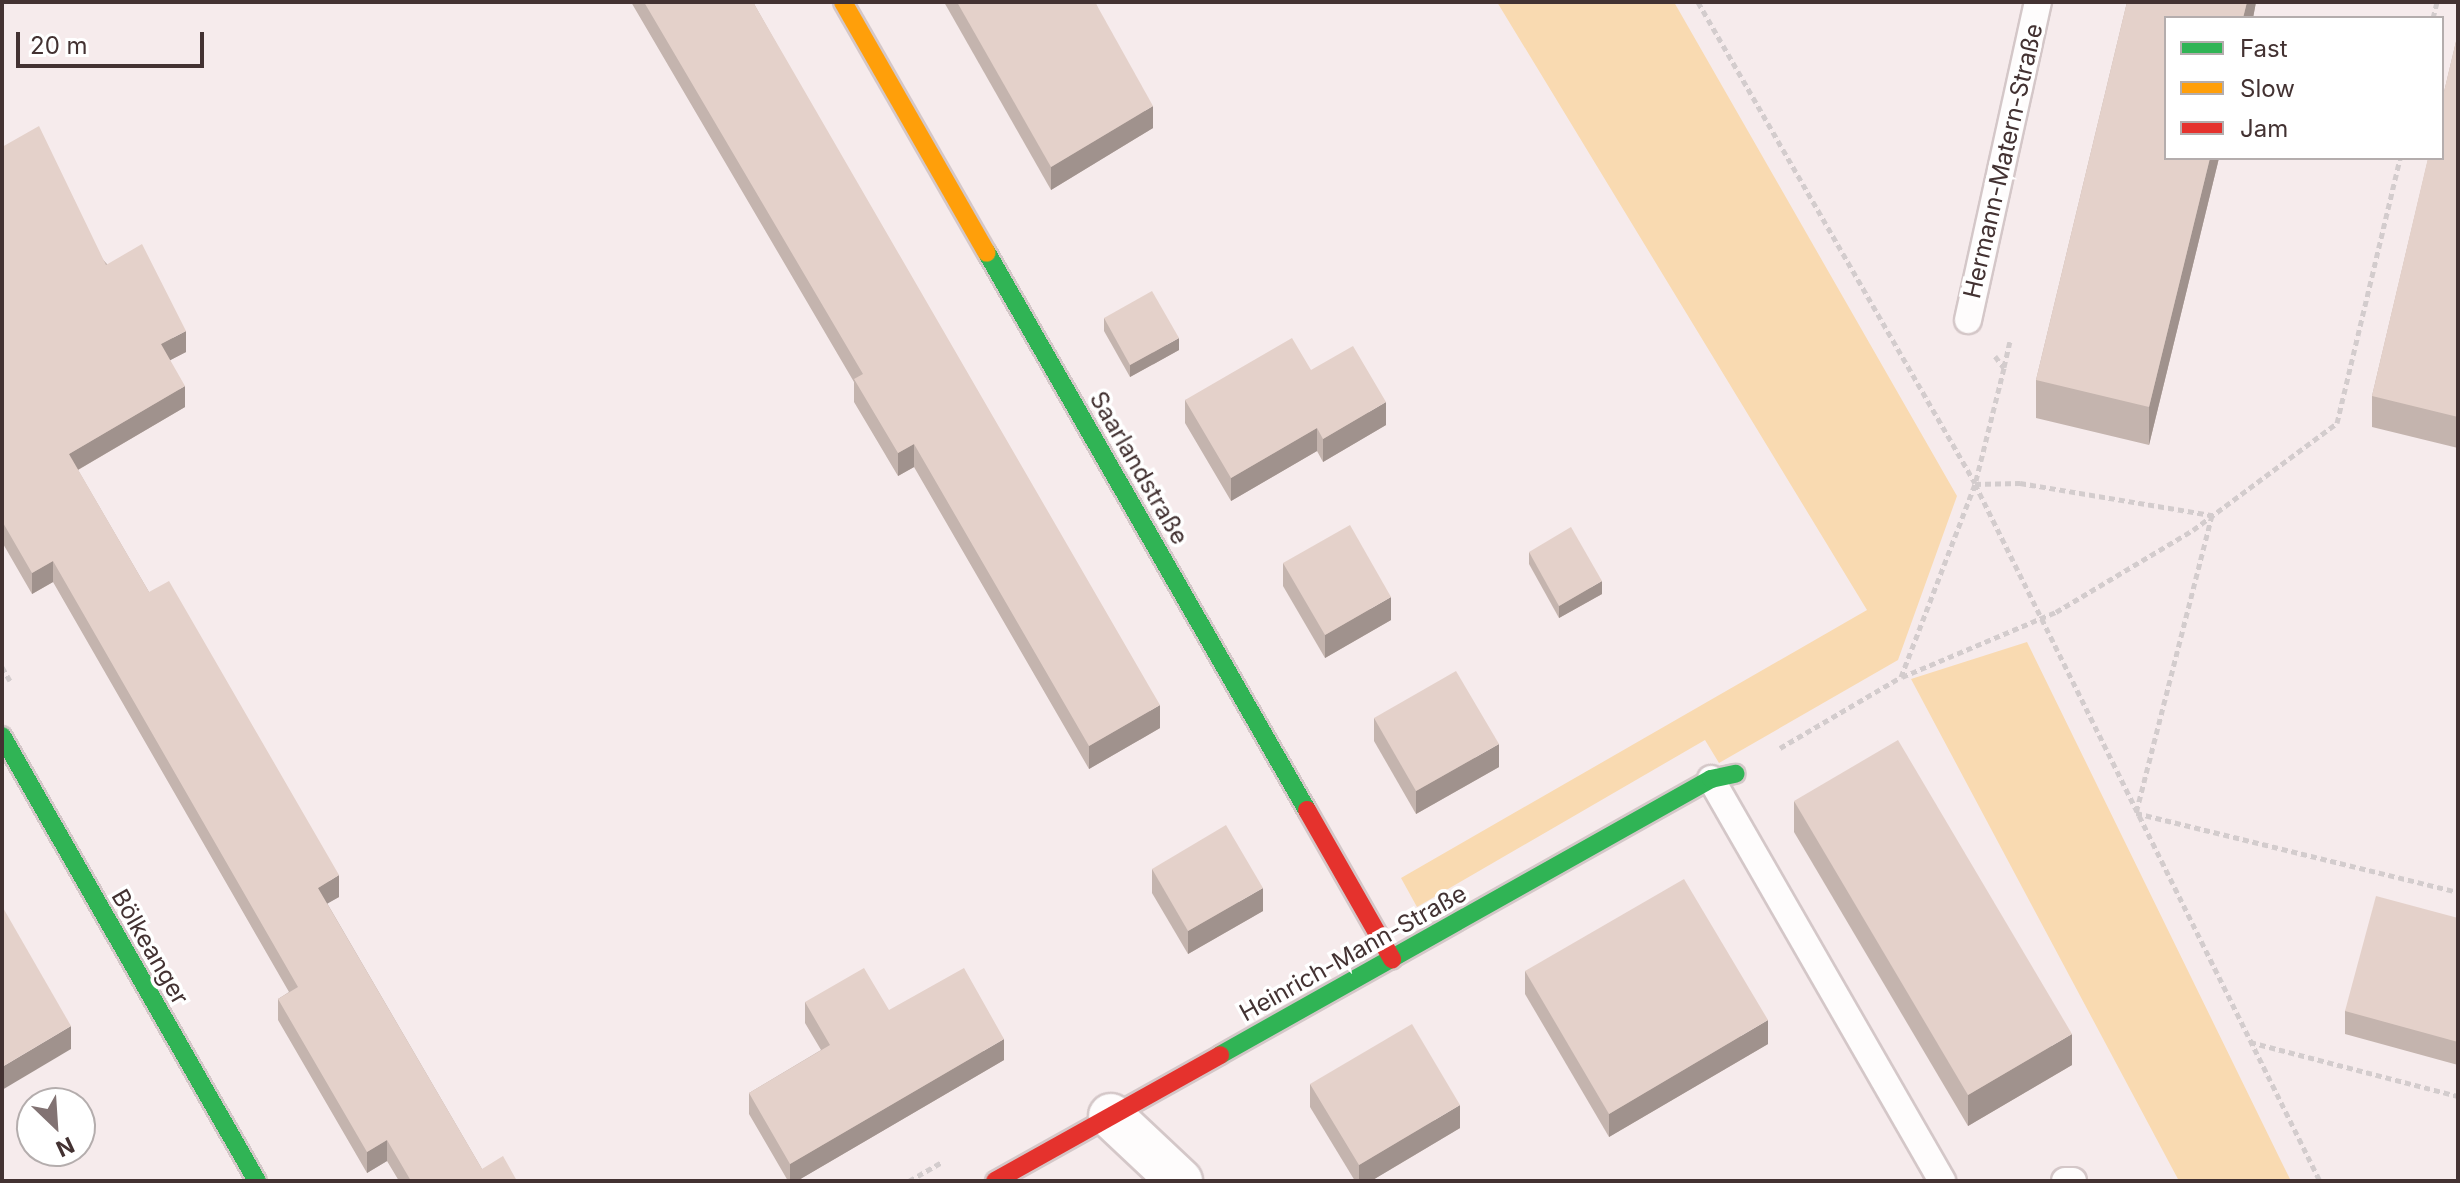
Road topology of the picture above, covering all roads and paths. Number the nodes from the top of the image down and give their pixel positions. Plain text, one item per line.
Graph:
1 (843, 2) edge
2 (1698, 2) edge
3 (2038, 2) edge
4 (2400, 160) edge
5 (1968, 320) joint
6 (1975, 484) junction
7 (2212, 515) junction
8 (2042, 620) junction
9 (1901, 677) dead end
10 (2, 736) edge
11 (1723, 777) joint
12 (2136, 813) junction
13 (2458, 892) edge
14 (1392, 959) junction
15 (2250, 1042) junction
16 (2458, 1096) edge
17 (1111, 1116) junction
18 (949, 1158) dead end
19 (257, 1181) edge
20 (909, 1181) edge
21 (995, 1181) edge
22 (1180, 1181) edge
23 (1942, 1181) edge
24 (2065, 1181) edge
25 (2073, 1181) edge
26 (2320, 1181) edge

1 - 14 street, Saarlandstraße
2 - 6 path
3 - 5 lane, Hermann-Matern-Straße
4 - 7 path
5 - 6 path
6 - 7 path
6 - 8 path
7 - 8 path
7 - 12 path
8 - 9 path
8 - 12 path
10 - 19 street, Bölkeanger
11 - 14 street, Heinrich-Mann-Straße
11 - 23 lane
12 - 13 path
12 - 15 path
14 - 17 street, Heinrich-Mann-Straße
15 - 16 path
15 - 26 path
17 - 21 street, Heinrich-Mann-Straße
17 - 22 street
18 - 20 path
24 - 25 lane

